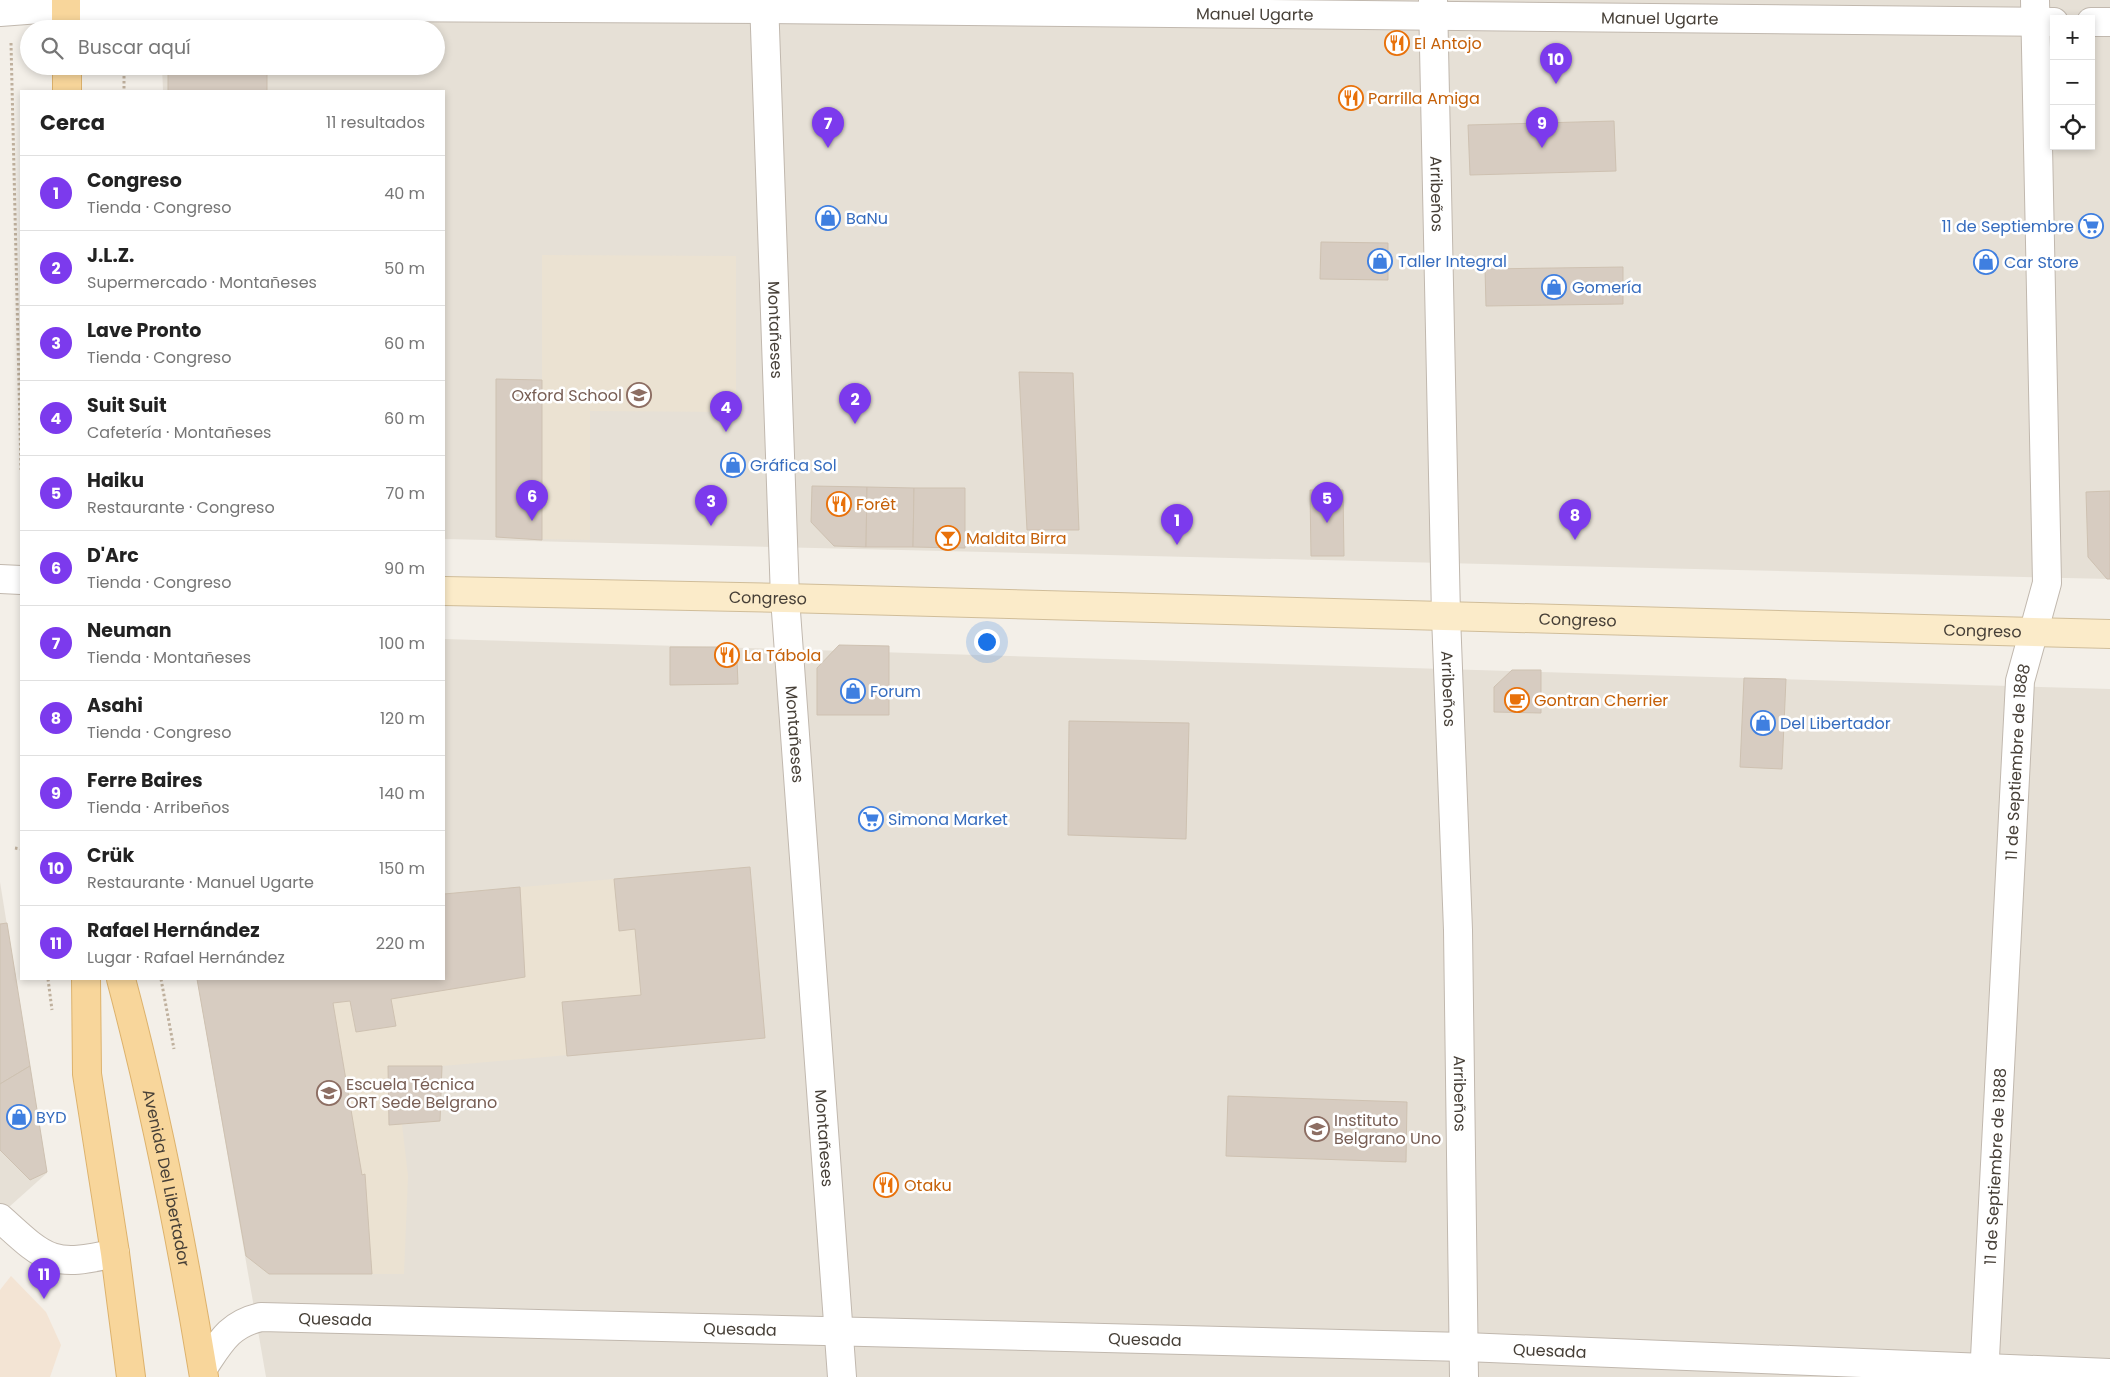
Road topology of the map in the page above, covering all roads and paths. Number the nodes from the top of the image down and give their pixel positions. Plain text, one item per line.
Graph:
1 (764, 5) edge
2 (1434, 8) edge
3 (5, 11) edge
4 (66, 12) edge
5 (2041, 15) edge
6 (2095, 22) edge
7 (2110, 22) edge
8 (67, 75) edge
9 (124, 75) edge
10 (67, 90) edge
11 (124, 90) edge
12 (20, 441) edge
13 (0, 580) edge
14 (20, 580) edge
15 (445, 591) edge
16 (785, 598) junction
17 (1446, 616) junction
18 (2034, 631) junction
19 (2110, 634) edge
20 (15, 848) dead end
21 (20, 849) edge
22 (86, 980) edge
23 (121, 980) edge
24 (0, 1218) edge
25 (115, 1253) junction
26 (838, 1331) junction
27 (1465, 1347) junction
28 (1984, 1373) edge
29 (2110, 1373) edge
30 (201, 1374) edge
31 (131, 1377) edge
32 (842, 1377) edge
33 (1464, 1377) edge

1 - 2 street, Manuel Ugarte
1 - 4 street, Manuel Ugarte
1 - 16 street, Montañeses
2 - 5 street, Manuel Ugarte
2 - 17 street, Arribeños
3 - 4 street, Manuel Ugarte
3 - 12 path
5 - 18 street, 11 de Septiembre de 1888
6 - 7 street
8 - 10 main road
9 - 11 path
13 - 14 street
15 - 16 street, Congreso
16 - 17 street, Congreso
16 - 26 street, Montañeses
17 - 18 street, Congreso
17 - 27 street, Arribeños
18 - 19 street, Congreso
18 - 28 street, 11 de Septiembre de 1888
20 - 21 path
22 - 25 main road
23 - 30 main road, Avenida Del Libertador
24 - 25 street
25 - 31 main road
26 - 27 street, Quesada
26 - 30 street, Quesada
26 - 32 street, Montañeses
27 - 28 street, Quesada
27 - 33 street, Arribeños
28 - 29 street, Quesada

